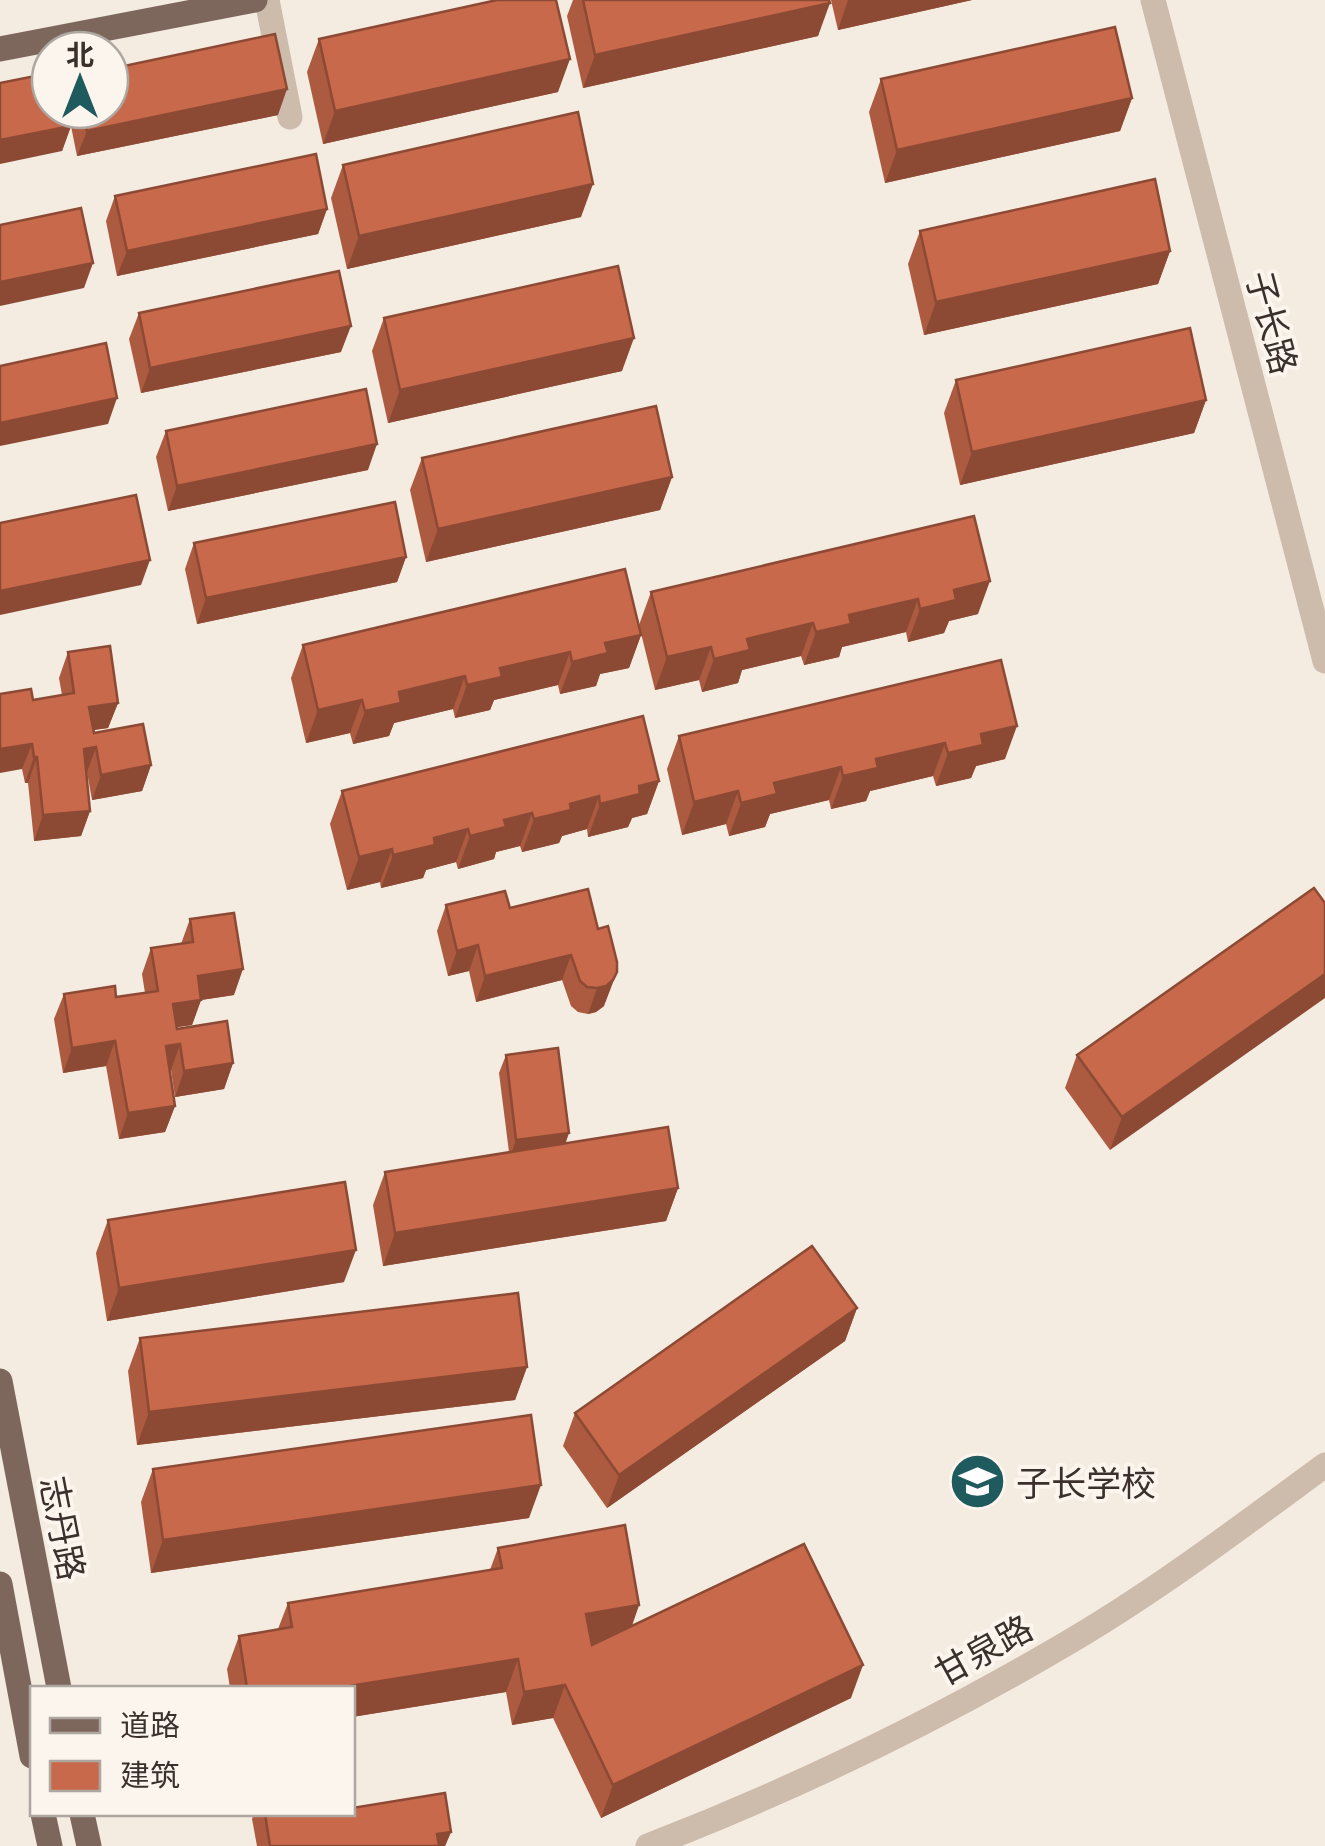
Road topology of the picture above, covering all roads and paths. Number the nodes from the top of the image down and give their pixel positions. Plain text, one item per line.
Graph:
1 (255, 0) edge
2 (267, 0) edge
3 (1154, 0) edge
4 (152, 10) edge
5 (0, 49) edge
6 (290, 117) dead end
7 (1325, 662) edge
8 (0, 1381) edge
9 (1325, 1465) edge
10 (2, 1600) edge
11 (58, 1686) edge
12 (30, 1746) edge
13 (44, 1816) edge
14 (82, 1816) edge
15 (50, 1846) edge
16 (88, 1846) edge
17 (648, 1846) edge

1 - 4 main road
2 - 6 street
3 - 7 street, 子长路
4 - 5 main road
8 - 11 main road, 志丹路
9 - 17 street, 甘泉路
10 - 12 main road
13 - 15 main road
14 - 16 main road

